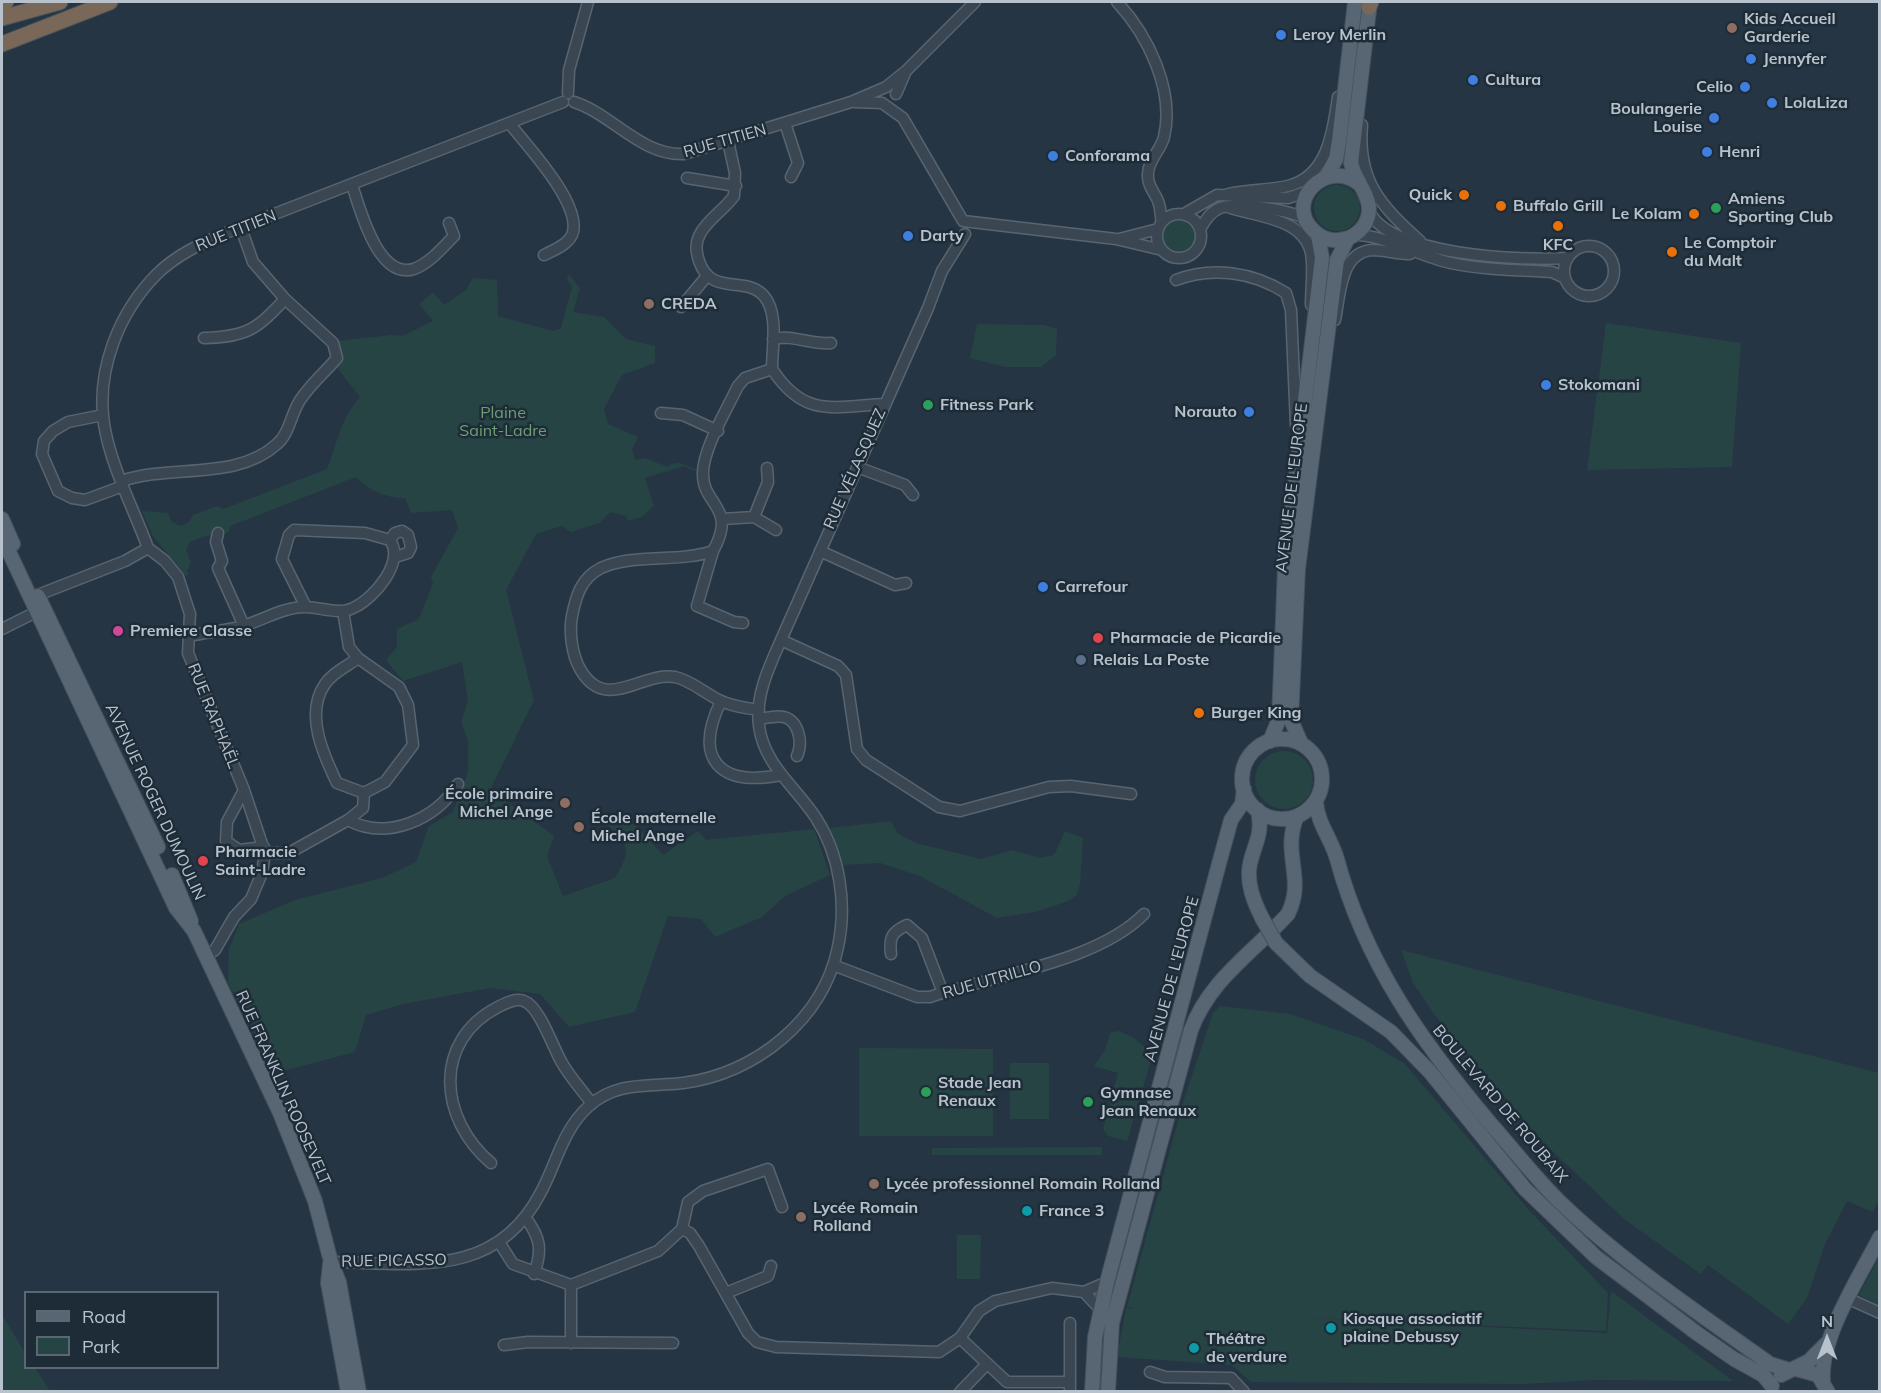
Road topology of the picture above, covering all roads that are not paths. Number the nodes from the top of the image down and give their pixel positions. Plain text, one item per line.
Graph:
1 (6, 2) edge
2 (60, 2) edge
3 (110, 2) edge
4 (588, 2) edge
5 (975, 2) edge
6 (1117, 2) edge
7 (2, 3) edge
8 (1364, 4) edge
9 (2, 18) edge
10 (2, 44) edge
11 (906, 71) junction
12 (1361, 72) junction
13 (884, 89) junction
14 (568, 99) junction
15 (890, 99) junction
16 (851, 102) junction
17 (784, 123) junction
18 (510, 124) junction
19 (728, 141) junction
20 (791, 177) dead end
21 (1326, 177) junction
22 (687, 178) dead end
23 (1358, 183) junction
24 (351, 185) junction
25 (736, 186) junction
26 (1308, 191) junction
27 (1228, 194) junction
28 (1159, 204) junction
29 (1228, 207) junction
30 (1369, 210) junction
31 (1180, 214) junction
32 (1305, 218) junction
33 (449, 223) dead end
34 (1160, 226) junction
35 (968, 227) junction
36 (241, 228) junction
37 (1200, 229) junction
38 (1318, 235) junction
39 (1351, 237) junction
40 (1116, 239) junction
41 (1423, 243) junction
42 (1162, 250) junction
43 (1417, 254) junction
44 (544, 255) dead end
45 (1568, 258) junction
46 (707, 276) junction
47 (1565, 278) junction
48 (1176, 280) dead end
49 (285, 299) junction
50 (681, 307) dead end
51 (204, 338) dead end
52 (773, 339) junction
53 (831, 344) dead end
54 (1312, 345) junction
55 (772, 369) junction
56 (1322, 380) junction
57 (884, 404) junction
58 (661, 413) dead end
59 (103, 415) junction
60 (718, 431) junction
61 (856, 467) junction
62 (766, 468) dead end
63 (1298, 468) junction
64 (122, 483) junction
65 (913, 495) dead end
66 (754, 517) junction
67 (2, 519) edge
68 (722, 519) junction
69 (776, 530) dead end
70 (218, 533) dead end
71 (2, 537) edge
72 (387, 539) junction
73 (148, 548) junction
74 (713, 551) junction
75 (819, 551) junction
76 (395, 557) junction
77 (906, 583) dead end
78 (33, 596) junction
79 (306, 607) junction
80 (40, 610) junction
81 (344, 611) junction
82 (743, 623) dead end
83 (244, 626) junction
84 (2, 629) edge
85 (189, 636) junction
86 (781, 640) junction
87 (358, 658) junction
88 (721, 701) junction
89 (759, 715) junction
90 (1270, 741) junction
91 (1301, 743) junction
92 (797, 756) dead end
93 (780, 775) junction
94 (458, 784) dead end
95 (244, 789) junction
96 (1244, 789) junction
97 (364, 794) junction
98 (1131, 794) dead end
99 (1316, 801) junction
100 (1258, 810) junction
101 (1297, 816) junction
102 (348, 820) junction
103 (264, 850) junction
104 (1144, 914) dead end
105 (194, 932) joint
106 (891, 954) dead end
107 (206, 956) junction
108 (833, 965) junction
109 (943, 993) junction
110 (592, 1104) junction
111 (491, 1163) dead end
112 (782, 1208) dead end
113 (525, 1217) junction
114 (682, 1229) junction
115 (1880, 1237) edge
116 (499, 1242) junction
117 (330, 1262) junction
118 (771, 1266) dead end
119 (534, 1274) junction
120 (1107, 1282) junction
121 (571, 1285) junction
122 (1084, 1292) junction
123 (726, 1293) junction
124 (1849, 1299) junction
125 (1100, 1309) junction
126 (1880, 1313) edge
127 (1070, 1323) dead end
128 (960, 1338) junction
129 (571, 1342) junction
130 (1827, 1342) junction
131 (673, 1343) dead end
132 (504, 1345) dead end
133 (987, 1364) junction
134 (1792, 1370) junction
135 (1150, 1372) dead end
136 (1826, 1386) edge
137 (1007, 1387) edge
138 (1070, 1387) edge
139 (1771, 1389) edge
140 (348, 1392) edge
141 (359, 1392) edge
142 (960, 1392) edge
143 (1092, 1392) edge
144 (1108, 1392) edge
145 (1244, 1392) edge

1 - 7 highway
2 - 9 highway
3 - 10 highway
4 - 14 street
5 - 11 street, RUE TITIEN
6 - 28 street
8 - 12 main road
8 - 21 main road
8 - 27 street
11 - 13 street, RUE TITIEN
11 - 15 street
12 - 23 main road
12 - 41 street
13 - 15 street
13 - 16 street, RUE TITIEN
14 - 18 street, RUE TITIEN
14 - 19 street, RUE TITIEN
15 - 16 street, RUE TITIEN
15 - 35 street
16 - 17 street, RUE TITIEN
17 - 19 street, RUE TITIEN
17 - 20 street
18 - 24 street, RUE TITIEN
18 - 44 street
19 - 25 street
21 - 23 main road
21 - 26 main road
22 - 25 street
23 - 30 main road
24 - 33 street
24 - 36 street, RUE TITIEN
25 - 46 street
26 - 27 street
26 - 32 main road
27 - 31 street
28 - 31 street
28 - 34 street
29 - 32 street
29 - 37 street
29 - 54 street
30 - 39 main road
30 - 41 street
31 - 34 street
31 - 37 street
32 - 38 main road
34 - 40 street
34 - 42 street
35 - 40 street
35 - 57 street, RUE VÉLASQUEZ
36 - 49 street
36 - 59 street, RUE TITIEN
37 - 42 street
38 - 39 main road
38 - 54 main road, AVENUE DE L'EUROPE
39 - 43 street
39 - 56 main road, AVENUE DE L'EUROPE
40 - 42 street
41 - 45 street
43 - 47 street
43 - 56 street
45 - 47 street
45 - 47 street
46 - 50 street
46 - 52 street
48 - 63 street, AVENUE DE L'EUROPE
49 - 51 street
49 - 64 street
52 - 53 street
52 - 55 street
54 - 63 main road, AVENUE DE L'EUROPE
55 - 57 street
55 - 60 street
56 - 91 main road, AVENUE DE L'EUROPE
57 - 61 street, RUE VÉLASQUEZ
58 - 60 street
59 - 64 street, RUE TITIEN
59 - 64 street
60 - 68 street
61 - 65 street
61 - 75 street, RUE VÉLASQUEZ
62 - 66 street
63 - 90 main road, AVENUE DE L'EUROPE
64 - 73 street, RUE TITIEN
66 - 68 street
66 - 69 street
67 - 78 main road, AVENUE ROGER DUMOULIN
68 - 74 street
70 - 83 street
71 - 78 main road, AVENUE ROGER DUMOULIN
72 - 76 street
72 - 76 street
72 - 79 street
73 - 78 street
73 - 85 street, RUE RAPHAËL
74 - 82 street
74 - 88 street
75 - 77 street
75 - 86 street, RUE VÉLASQUEZ
76 - 81 street
78 - 80 main road, AVENUE ROGER DUMOULIN
79 - 81 street
79 - 83 street
80 - 84 street
80 - 105 main road, AVENUE ROGER DUMOULIN
81 - 87 street
83 - 85 street
85 - 95 street, RUE RAPHAËL
86 - 89 street, RUE VÉLASQUEZ
86 - 98 street
87 - 97 street
87 - 97 street
88 - 89 street
88 - 93 street
89 - 92 street
89 - 93 street, RUE PICASSO
90 - 91 main road
90 - 96 main road
91 - 99 main road
93 - 108 street, RUE PICASSO
94 - 102 street
95 - 103 street, RUE RAPHAËL
95 - 103 street, RUE RAPHAËL
96 - 100 main road
96 - 120 main road, AVENUE DE L'EUROPE
97 - 102 street
99 - 101 main road
99 - 134 main road, BOULEVARD DE ROUBAIX
100 - 101 main road
100 - 139 main road, BOULEVARD DE ROUBAIX, bridge
101 - 144 main road, AVENUE DE L'EUROPE
102 - 103 street
103 - 107 street
104 - 109 street, RUE UTRILLO
105 - 107 main road, RUE FRANKLIN ROOSEVELT
106 - 109 street
107 - 117 main road, RUE FRANKLIN ROOSEVELT
108 - 109 street, RUE UTRILLO
108 - 110 street, RUE PICASSO
110 - 111 street
110 - 113 street, RUE PICASSO
112 - 114 street
113 - 116 street, RUE PICASSO
113 - 119 street
114 - 121 street
114 - 123 street
115 - 124 main road
116 - 117 street, RUE PICASSO
116 - 119 street
117 - 140 main road, RUE FRANKLIN ROOSEVELT
117 - 141 main road, RUE FRANKLIN ROOSEVELT
118 - 123 street
119 - 121 street
120 - 122 street
120 - 125 main road, AVENUE DE L'EUROPE
121 - 129 street
122 - 125 street
122 - 128 street
123 - 128 street
124 - 126 street
124 - 130 main road
125 - 143 main road, AVENUE DE L'EUROPE
127 - 138 street
128 - 133 street
129 - 131 street
129 - 132 street
130 - 134 main road
130 - 136 main road
133 - 137 street
133 - 142 street
134 - 136 main road, BOULEVARD DE ROUBAIX
134 - 139 main road
135 - 145 street
137 - 138 street

